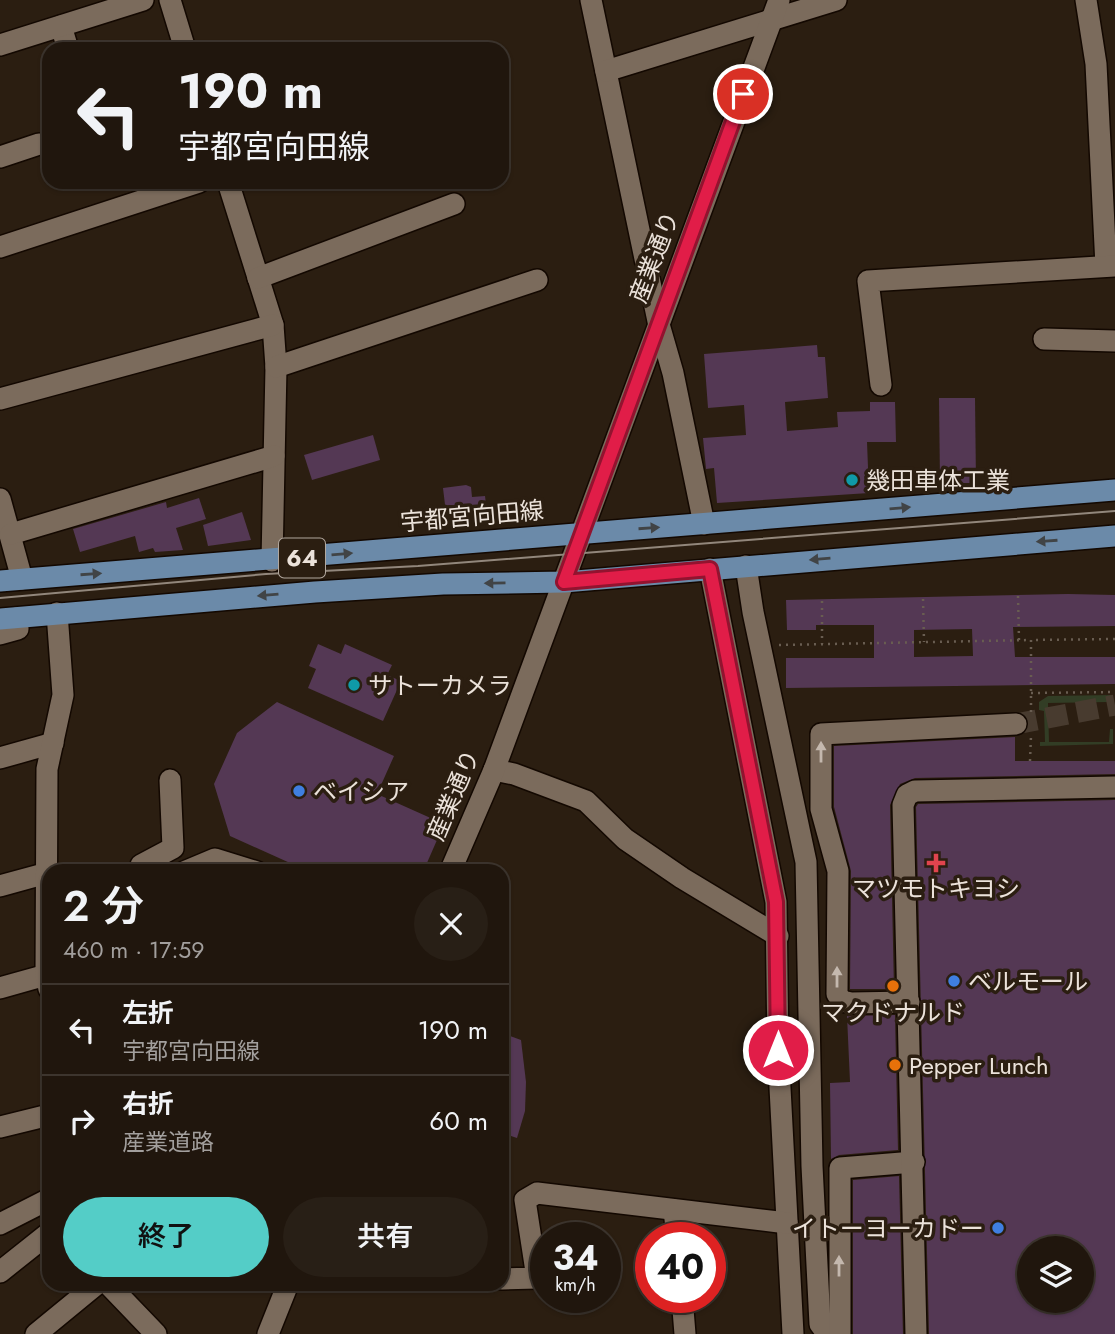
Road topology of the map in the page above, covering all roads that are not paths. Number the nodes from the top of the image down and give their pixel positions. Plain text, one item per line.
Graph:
1 (170, 0) edge
2 (592, 0) edge
3 (836, 0) edge
4 (1086, 0) edge
5 (135, 1) edge
6 (775, 9) edge
7 (61, 26) junction
8 (66, 42) edge
9 (183, 42) edge
10 (0, 45) edge
11 (606, 71) junction
12 (40, 144) dead end
13 (0, 157) edge
14 (177, 189) edge
15 (236, 189) edge
16 (454, 204) dead end
17 (0, 247) edge
18 (1111, 266) edge
19 (258, 278) junction
20 (537, 280) dead end
21 (658, 321) junction
22 (274, 326) junction
23 (1044, 339) dead end
24 (1115, 341) edge
25 (276, 367) junction
26 (881, 385) dead end
27 (0, 399) edge
28 (274, 456) junction
29 (1115, 490) edge
30 (0, 499) edge
31 (704, 524) junction
32 (11, 534) junction
33 (581, 534) junction
34 (1115, 536) edge
35 (272, 561) junction
36 (746, 566) junction
37 (710, 569) junction
38 (22, 579) junction
39 (0, 581) edge
40 (564, 582) junction
41 (57, 613) junction
42 (8, 618) edge
43 (0, 634) edge
44 (1026, 726) tunnel mouth
45 (53, 743) junction
46 (0, 758) edge
47 (494, 770) junction
48 (170, 780) dead end
49 (1115, 787) edge
50 (47, 864) edge
51 (143, 864) edge
52 (203, 864) edge
53 (238, 864) edge
54 (453, 864) edge
55 (42, 874) edge
56 (0, 886) edge
57 (778, 936) junction
58 (42, 983) edge
59 (0, 988) edge
60 (909, 1002) junction
61 (42, 1117) edge
62 (0, 1127) edge
63 (914, 1162) junction
64 (42, 1203) edge
65 (674, 1210) junction
66 (675, 1222) edge
67 (787, 1223) junction
68 (0, 1224) edge
69 (42, 1239) edge
70 (0, 1272) edge
71 (509, 1279) edge
72 (88, 1291) edge
73 (115, 1291) edge
74 (285, 1291) edge
75 (683, 1313) edge
76 (835, 1331) edge
77 (36, 1334) edge
78 (156, 1334) edge
79 (268, 1334) edge
80 (685, 1334) edge
81 (793, 1334) edge
82 (916, 1334) edge

1 - 9 street
2 - 11 street
3 - 6 street
4 - 18 street
5 - 7 street
6 - 11 street
6 - 21 street, 産業通り
7 - 8 street
7 - 10 street
11 - 21 street
12 - 13 street
14 - 17 street
15 - 19 street
16 - 19 street
18 - 26 street
19 - 22 street
20 - 25 street
21 - 31 street
21 - 33 street, 産業通り
22 - 25 street
22 - 27 street
23 - 24 street
25 - 28 street
28 - 32 street
28 - 35 street
31 -> 29 main road, 宇都宮向田線 / 64
30 - 32 street
33 -> 31 main road, 宇都宮向田線 / 64
32 - 38 street
35 -> 33 main road, 宇都宮向田線 / 64
33 - 40 street, 産業通り
34 -> 36 main road, 64
38 -> 35 main road, 宇都宮向田線 / 64
36 - 37 main road, 64
36 - 76 street
37 - 40 main road, 64
37 - 57 street
38 - 39 main road, 宇都宮向田線 / 64
40 -> 41 main road, 64
40 - 47 street, 産業通り
41 - 42 main road, 64
41 - 45 street
42 - 43 street
60 -> 44 street
45 - 46 street
45 - 50 street
47 - 54 street, 産業通り
47 - 57 street
48 - 51 street
49 - 60 street
52 - 53 street
55 - 56 street
57 - 67 street
58 - 59 street
60 - 63 street
61 - 62 street
76 -> 63 street
63 - 82 street
64 - 68 street
65 - 66 street
65 - 67 street
65 - 71 street
67 - 81 street
69 - 70 street
72 - 77 street
73 - 78 street
74 - 79 street
75 - 80 street

